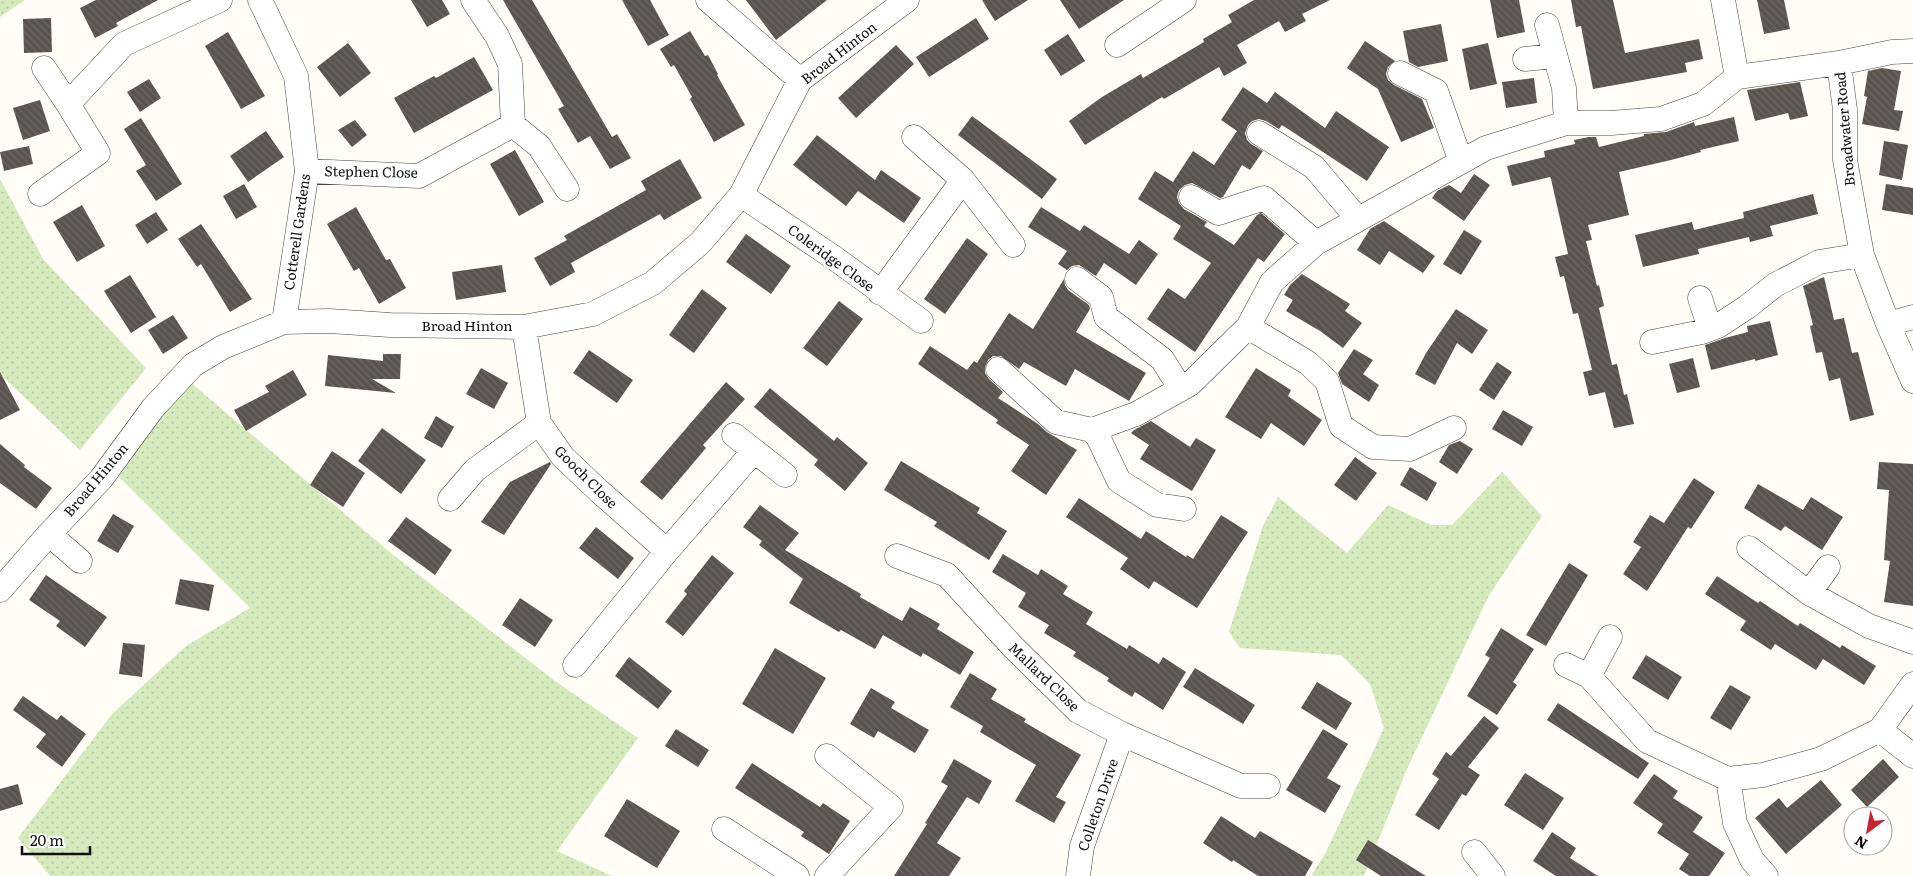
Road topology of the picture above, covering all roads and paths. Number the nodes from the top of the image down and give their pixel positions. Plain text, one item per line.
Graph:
1 (220, 0) edge
2 (260, 0) edge
3 (473, 0) edge
4 (708, 0) edge
5 (907, 0) edge
6 (1184, 0) edge
7 (1723, 0) edge
8 (1547, 25) dead end
9 (1117, 45) dead end
10 (1913, 51) edge
11 (1555, 56) junction
12 (1525, 59) dead end
13 (1839, 63) junction
14 (44, 68) dead end
15 (1400, 73) dead end
16 (1737, 77) junction
17 (800, 80) junction
18 (68, 104) junction
19 (1566, 123) junction
20 (513, 126) junction
21 (1259, 133) dead end
22 (914, 137) dead end
23 (1461, 162) junction
24 (307, 171) junction
25 (964, 180) junction
26 (567, 189) dead end
27 (40, 194) dead end
28 (740, 195) junction
29 (1191, 197) dead end
30 (1358, 219) junction
31 (1316, 243) junction
32 (1013, 244) dead end
33 (1862, 255) junction
34 (1077, 279) dead end
35 (880, 293) junction
36 (1700, 298) dead end
37 (1913, 317) edge
38 (284, 322) junction
39 (921, 322) dead end
40 (1888, 324) junction
41 (524, 326) junction
42 (1248, 328) junction
43 (1710, 329) junction
44 (1652, 342) dead end
45 (998, 369) dead end
46 (1913, 381) edge
47 (1181, 389) junction
48 (539, 423) junction
49 (1454, 428) dead end
50 (1092, 430) junction
51 (734, 435) dead end
52 (754, 451) junction
53 (785, 475) dead end
54 (450, 499) dead end
55 (1184, 509) dead end
56 (49, 534) junction
57 (1749, 548) dead end
58 (667, 551) junction
59 (897, 556) dead end
60 (80, 561) dead end
61 (1828, 567) dead end
62 (0, 590) edge
63 (1809, 594) junction
64 (1610, 637) dead end
65 (1913, 642) edge
66 (575, 665) dead end
67 (1566, 665) dead end
68 (1590, 676) junction
69 (1913, 684) edge
70 (1880, 730) junction
71 (1122, 734) junction
72 (827, 756) dead end
73 (1913, 756) edge
74 (1728, 779) junction
75 (1268, 786) dead end
76 (724, 829) dead end
77 (1474, 852) dead end
78 (797, 876) edge
79 (827, 876) edge
80 (1078, 876) edge
81 (1493, 876) edge
82 (1766, 876) edge

1 - 18 street
2 - 24 street, Cotterell Gardens
3 - 20 street
4 - 17 street
5 - 17 street, Broad Hinton
6 - 9 street
7 - 16 street
8 - 11 street
10 - 13 street
11 - 12 street
11 - 19 street
13 - 16 street
13 - 33 street, Broadwater Road
14 - 18 street
15 - 23 street
16 - 19 street
17 - 28 street, Broad Hinton
18 - 27 street
19 - 23 street
20 - 24 street, Stephen Close
20 - 26 street
21 - 30 street
22 - 25 street
23 - 30 street
24 - 38 street, Cotterell Gardens
25 - 32 street
25 - 35 street
28 - 35 street, Coleridge Close
28 - 41 street, Broad Hinton
29 - 31 street
30 - 31 street
31 - 42 street
33 - 40 street, Broadwater Road
33 - 43 street
34 - 47 street
35 - 39 street, Coleridge Close
36 - 43 street
37 - 40 street
38 - 41 street, Broad Hinton
38 - 56 street, Broad Hinton
40 - 46 street, Broadwater Road
41 - 48 street, Gooch Close
42 - 47 street
42 - 49 street
43 - 44 street
45 - 50 street
47 - 50 street
48 - 54 street
48 - 58 street, Gooch Close
50 - 55 street
51 - 52 street
52 - 53 street
52 - 58 street
56 - 60 street
56 - 62 street, Broad Hinton
57 - 63 street
58 - 66 street
59 - 71 street, Mallard Close
61 - 63 street
63 - 65 street
64 - 68 street
67 - 68 street
68 - 74 street
69 - 70 street
70 - 73 street
70 - 74 street
71 - 75 street, Mallard Close
71 - 80 street, Colleton Drive
72 - 79 street
74 - 82 street
76 - 78 street
77 - 81 street

